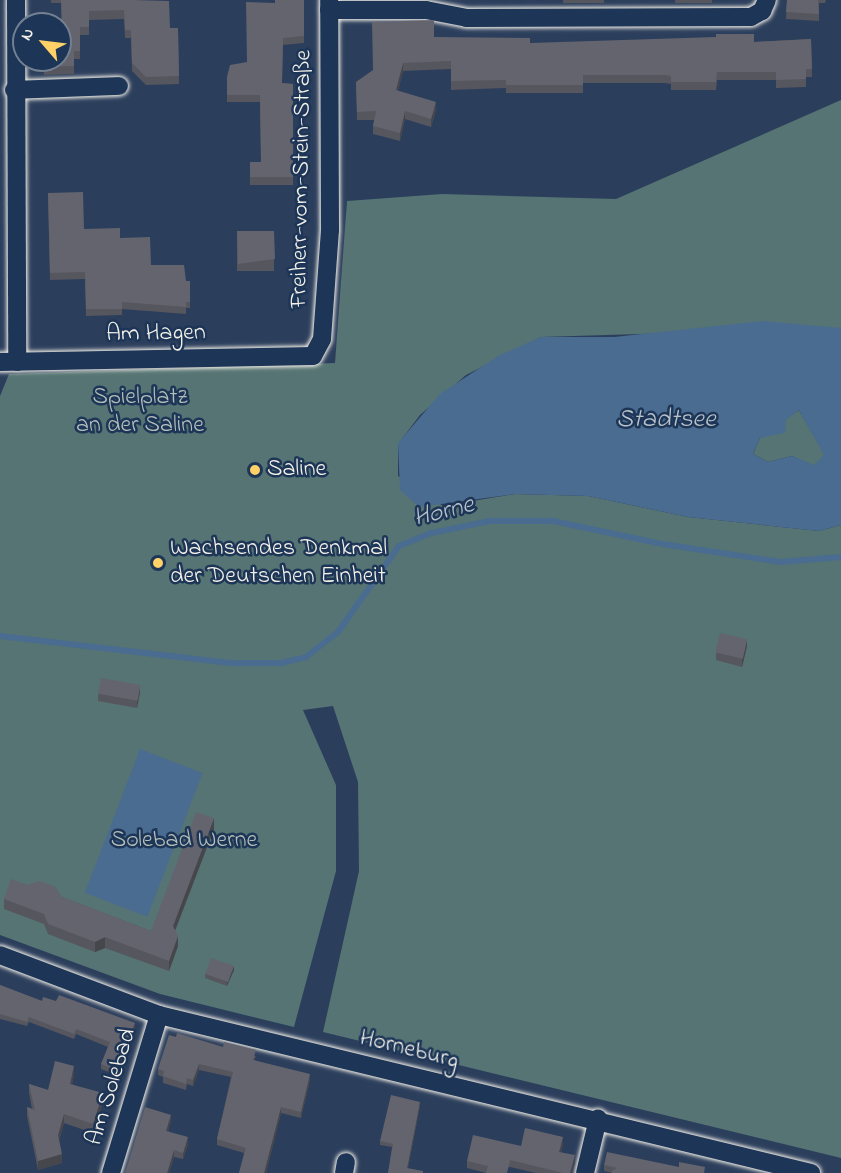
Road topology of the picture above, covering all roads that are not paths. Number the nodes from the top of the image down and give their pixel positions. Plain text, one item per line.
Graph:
1 (16, 0) edge
2 (767, 0) edge
3 (329, 5) edge
4 (537, 9) edge
5 (119, 86) dead end
6 (9, 100) edge
7 (313, 356) joint
8 (8, 362) edge
9 (0, 955) edge
10 (159, 1014) junction
11 (598, 1119) junction
12 (111, 1173) edge
13 (585, 1173) edge
14 (812, 1173) edge

1 - 6 street
2 - 4 street
3 - 4 street
3 - 7 street, Freiherr-vom-Stein-Straße
5 - 6 street
6 - 8 street
7 - 8 street, Am Hagen
9 - 10 street, Horneburg
10 - 11 street, Horneburg
10 - 12 street, Am Solebad
11 - 13 street
11 - 14 street, Horneburg

